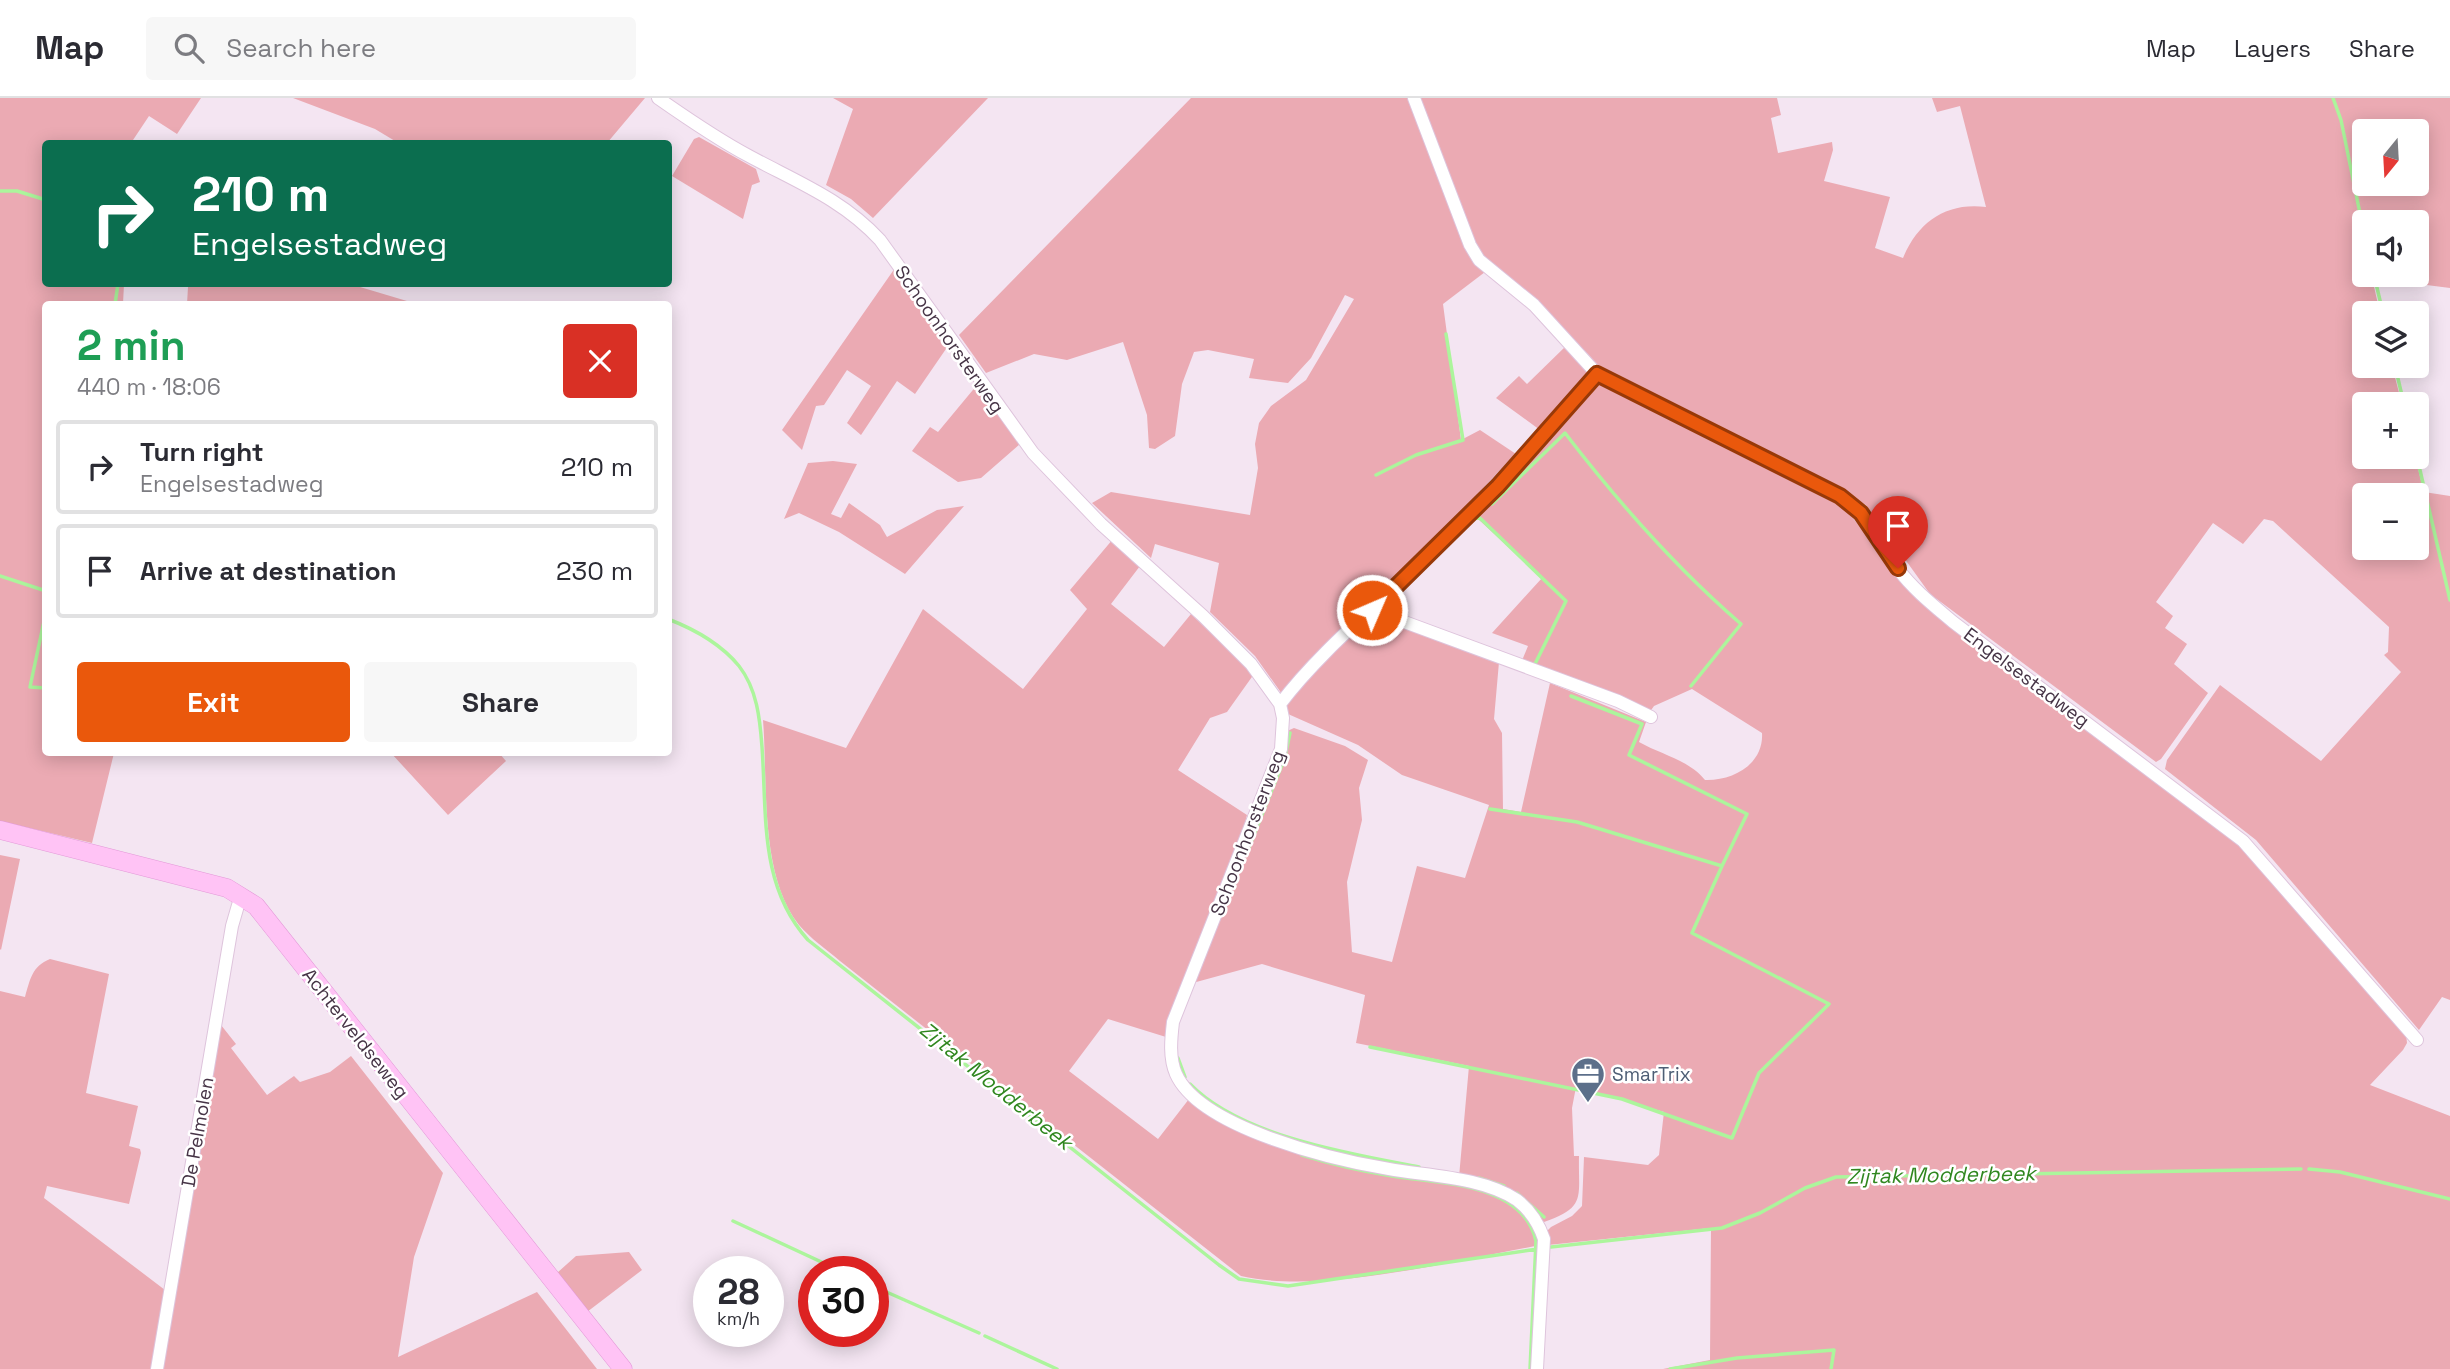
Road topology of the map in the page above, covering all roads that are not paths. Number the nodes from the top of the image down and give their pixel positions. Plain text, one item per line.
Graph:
1 (658, 98) edge
2 (1414, 98) edge
3 (1597, 374) junction
4 (1372, 610) junction
5 (1280, 704) junction
6 (1651, 717) dead end
7 (0, 830) edge
8 (241, 895) junction
9 (2417, 1040) dead end
10 (157, 1369) edge
11 (623, 1369) edge
12 (1537, 1369) edge

1 - 5 street, Schoonhorsterweg
2 - 3 street, Engelsestadweg
3 - 4 street
3 - 9 street, Engelsestadweg
4 - 5 street
4 - 6 street
5 - 12 street, Schoonhorsterweg
7 - 8 street, Achterveldseweg
8 - 10 street, De Pelmolen
8 - 11 street, Achterveldseweg

